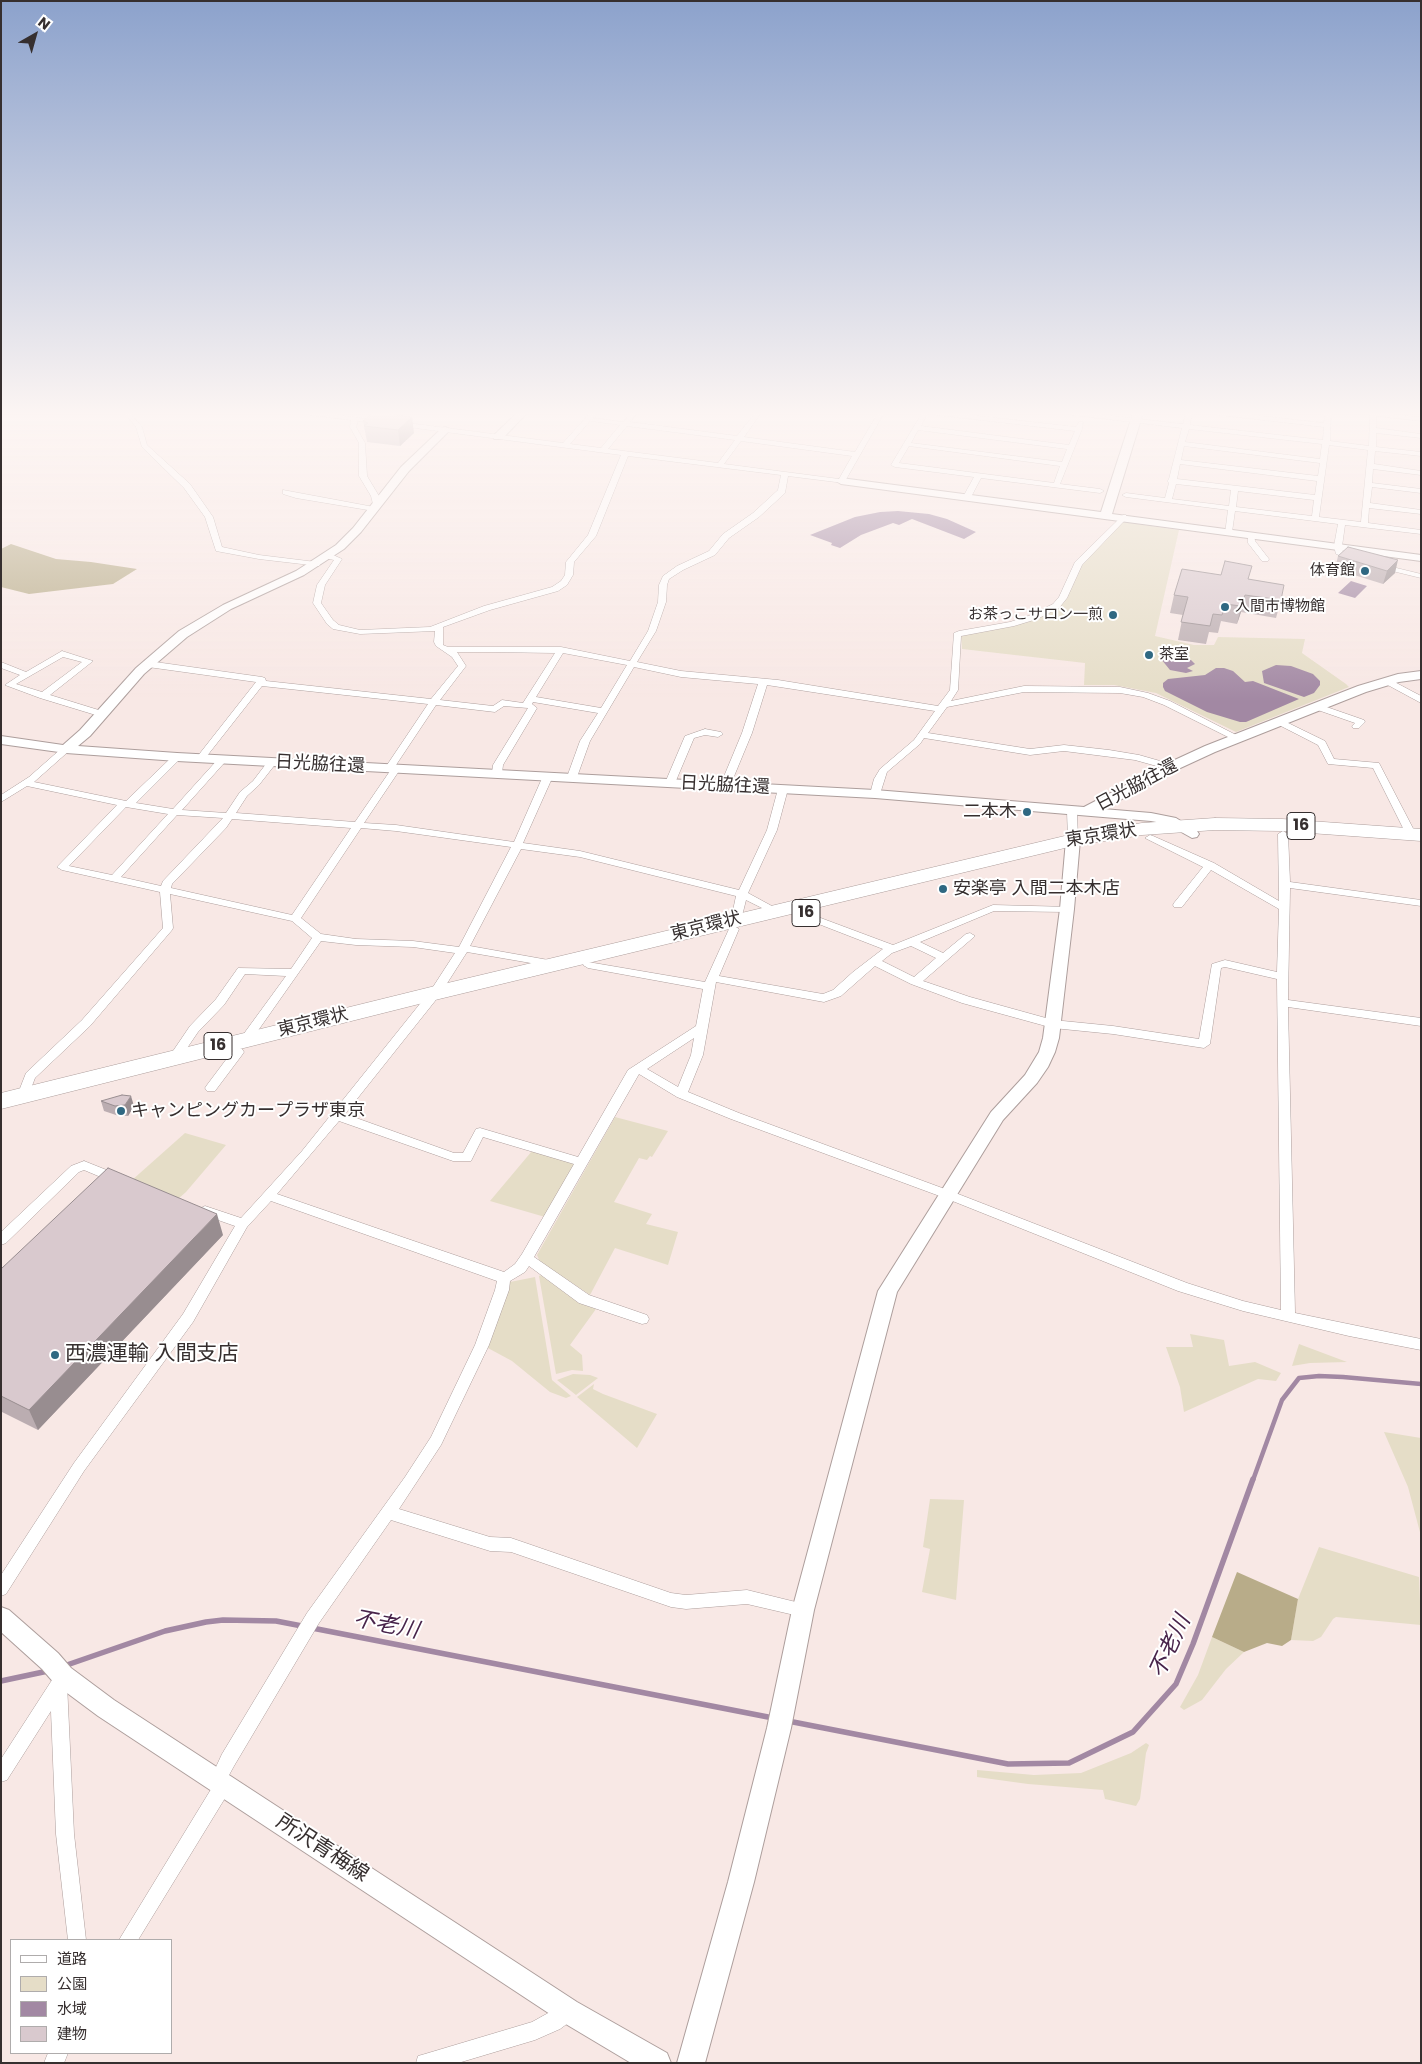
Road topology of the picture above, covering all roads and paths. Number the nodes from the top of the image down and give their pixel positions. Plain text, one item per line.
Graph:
1 (203, 509) edge
2 (373, 509) edge
3 (603, 509) edge
4 (763, 509) edge
5 (1062, 509) edge
6 (1108, 509) edge
7 (1231, 509) edge
8 (1241, 509) edge
9 (1316, 509) edge
10 (1366, 509) edge
11 (1400, 509) edge
12 (1421, 512) edge
13 (1106, 515) junction
14 (1122, 518) junction
15 (1315, 519) junction
16 (1342, 522) junction
17 (1364, 525) junction
18 (1228, 532) junction
19 (1421, 532) edge
20 (1251, 535) junction
21 (1338, 546) junction
22 (328, 556) junction
23 (1421, 558) edge
24 (1265, 559) dead end
25 (1367, 561) edge
26 (316, 564) junction
27 (1376, 564) edge
28 (1421, 576) edge
29 (439, 626) junction
30 (446, 650) junction
31 (561, 650) junction
32 (148, 664) junction
33 (631, 664) junction
34 (1, 665) edge
35 (27, 675) junction
36 (1421, 675) edge
37 (1387, 681) junction
38 (763, 682) junction
39 (260, 683) junction
40 (44, 696) junction
41 (1421, 700) edge
42 (527, 702) junction
43 (433, 703) junction
44 (941, 707) junction
45 (1318, 707) junction
46 (602, 711) junction
47 (102, 714) junction
48 (1280, 722) junction
49 (1356, 726) dead end
50 (718, 734) dead end
51 (922, 735) junction
52 (1237, 738) junction
53 (1, 740) edge
54 (66, 750) junction
55 (177, 757) junction
56 (200, 759) junction
57 (222, 760) junction
58 (272, 762) junction
59 (1171, 767) junction
60 (393, 768) junction
61 (497, 773) junction
62 (548, 776) junction
63 (572, 777) junction
64 (26, 783) junction
65 (670, 783) junction
66 (724, 786) junction
67 (783, 789) junction
68 (875, 794) junction
69 (1, 799) edge
70 (126, 805) junction
71 (175, 812) junction
72 (1079, 812) junction
73 (230, 816) junction
74 (357, 825) junction
75 (1186, 829) junction
76 (1283, 834) junction
77 (1417, 837) edge
78 (1150, 838) junction
79 (1073, 845) junction
80 (517, 846) junction
81 (1210, 865) junction
82 (114, 879) junction
83 (1285, 884) junction
84 (164, 891) junction
85 (742, 894) junction
86 (1421, 903) edge
87 (1178, 905) dead end
88 (1285, 908) junction
89 (1067, 909) junction
90 (776, 911) junction
91 (802, 914) junction
92 (295, 920) junction
93 (735, 925) junction
94 (970, 936) dead end
95 (318, 937) junction
96 (910, 941) junction
97 (463, 949) junction
98 (893, 949) junction
99 (944, 958) junction
100 (874, 961) junction
101 (554, 964) junction
102 (588, 965) junction
103 (294, 973) junction
104 (1283, 977) junction
105 (711, 982) junction
106 (915, 982) junction
107 (429, 1000) junction
108 (1282, 1003) junction
109 (1421, 1022) edge
110 (1053, 1024) junction
111 (702, 1028) junction
112 (242, 1045) junction
113 (175, 1057) junction
114 (639, 1069) junction
115 (211, 1088) dead end
116 (681, 1094) junction
117 (23, 1096) junction
118 (1, 1101) edge
119 (1, 1111) edge
120 (338, 1116) junction
121 (582, 1162) junction
122 (124, 1184) edge
123 (949, 1195) junction
124 (269, 1196) junction
125 (192, 1207) edge
126 (244, 1224) junction
127 (1, 1240) edge
128 (527, 1258) junction
129 (504, 1277) junction
130 (1288, 1315) junction
131 (642, 1319) dead end
132 (1421, 1345) edge
133 (388, 1512) junction
134 (1, 1589) edge
135 (803, 1610) junction
136 (1, 1617) edge
137 (57, 1674) junction
138 (1, 1774) edge
139 (221, 1782) junction
140 (77, 1939) edge
141 (129, 1939) edge
142 (568, 2011) junction
143 (425, 2063) edge
144 (656, 2063) edge
145 (691, 2063) edge

1 - 26 street
2 - 22 street
3 - 29 street
4 - 33 street
5 - 13 street
6 - 13 street
7 - 18 street
8 - 15 street
9 - 15 street
10 - 17 street
11 - 12 street
13 - 14 street
14 - 18 street
14 - 44 street
15 - 16 street
16 - 17 street
16 - 21 street
17 - 19 street
18 - 20 street
20 - 21 street
20 - 24 street
21 - 23 street
21 - 25 street
22 - 26 street
22 - 29 street
26 - 32 street
27 - 28 street
29 - 30 street
30 - 31 street
30 - 43 street
31 - 33 street
31 - 42 street
32 - 39 street
32 - 47 street
33 - 38 street
33 - 46 street
34 - 35 street
35 - 40 street
35 - 40 street
36 - 37 street, 日光脇往還
37 - 41 street
37 - 45 street, 日光脇往還
38 - 44 street
38 - 66 street
39 - 43 street
39 - 56 street
40 - 47 street
42 - 43 street
42 - 46 street
42 - 61 street
43 - 60 street
44 - 51 street
44 - 52 street
45 - 48 street, 日光脇往還
45 - 49 street
46 - 63 street
47 - 54 street
48 - 52 street, 日光脇往還
48 - 77 street
50 - 65 street
51 - 59 street
51 - 68 street
52 - 59 street, 日光脇往還
53 - 54 street, 日光脇往還
54 - 55 street, 日光脇往還
54 - 64 street
55 - 56 street, 日光脇往還
55 - 70 street
56 - 57 street, 日光脇往還
57 - 58 street, 日光脇往還
57 - 71 street
58 - 60 street, 日光脇往還
58 - 73 street
59 - 72 street, 日光脇往還
60 - 61 street, 日光脇往還
60 - 74 street
61 - 62 street, 日光脇往還
62 - 63 street, 日光脇往還
62 - 80 street
63 - 65 street, 日光脇往還
64 - 69 street
64 - 70 street
65 - 66 street, 日光脇往還
66 - 67 street, 日光脇往還
67 - 68 street, 日光脇往還
67 - 85 street
68 - 72 street, 日光脇往還
70 - 71 street
70 - 82 street
71 - 73 street
71 - 82 street
72 - 75 street
72 - 79 street
73 - 74 street
73 - 84 street
74 - 80 street
74 - 92 street
75 - 76 highway, 東京環状 / 16
75 - 77 highway, 東京環状 / 16
75 - 78 highway, 東京環状 / 16
75 - 79 highway, 東京環状 / 16
76 - 77 highway, 東京環状 / 16
76 - 83 street
78 - 79 highway, 東京環状 / 16
78 - 81 street
79 - 89 street
79 - 90 highway, 東京環状 / 16
79 - 91 highway, 東京環状 / 16
80 - 85 street
80 - 97 street
81 - 87 street
81 - 88 street
82 - 84 street
83 - 86 street
83 - 88 street
84 - 92 street
84 - 117 street
85 - 90 street
85 - 93 street
88 - 104 street
89 - 96 street
89 - 110 street
90 - 93 highway, 東京環状 / 16
91 - 93 highway, 東京環状 / 16
91 - 98 street
92 - 95 street
93 - 101 highway, 東京環状 / 16
93 - 102 highway, 東京環状 / 16
93 - 105 street
94 - 99 street
95 - 97 street
95 - 103 street
96 - 98 street
96 - 99 street
97 - 101 street
97 - 107 street
98 - 100 street
99 - 106 street
100 - 105 street
100 - 106 street
101 - 107 highway, 東京環状 / 16
102 - 105 street
102 - 107 highway, 東京環状 / 16
103 - 112 street
103 - 113 street
104 - 108 street
104 - 110 street
105 - 111 street
106 - 110 street
107 - 112 highway, 東京環状 / 16
107 - 120 street
108 - 109 street
108 - 130 street
110 - 123 street
111 - 114 street
111 - 116 street
112 - 113 highway, 東京環状 / 16
112 - 115 street
112 - 119 highway, 東京環状 / 16
113 - 117 highway, 東京環状 / 16
114 - 116 street
114 - 121 street
116 - 123 street
117 - 118 highway, 東京環状 / 16
120 - 121 street
120 - 124 street
121 - 128 street
122 - 127 street
123 - 130 street
123 - 135 street
124 - 126 street
124 - 129 street
125 - 126 street
126 - 134 street
128 - 129 street
128 - 131 street
129 - 133 street
130 - 132 street
133 - 135 street
133 - 139 street
135 - 145 street
136 - 137 street, 所沢青梅線
137 - 138 street
137 - 139 street, 所沢青梅線
137 - 140 street
139 - 141 street
139 - 142 street, 所沢青梅線
142 - 143 street
142 - 144 street, 所沢青梅線

